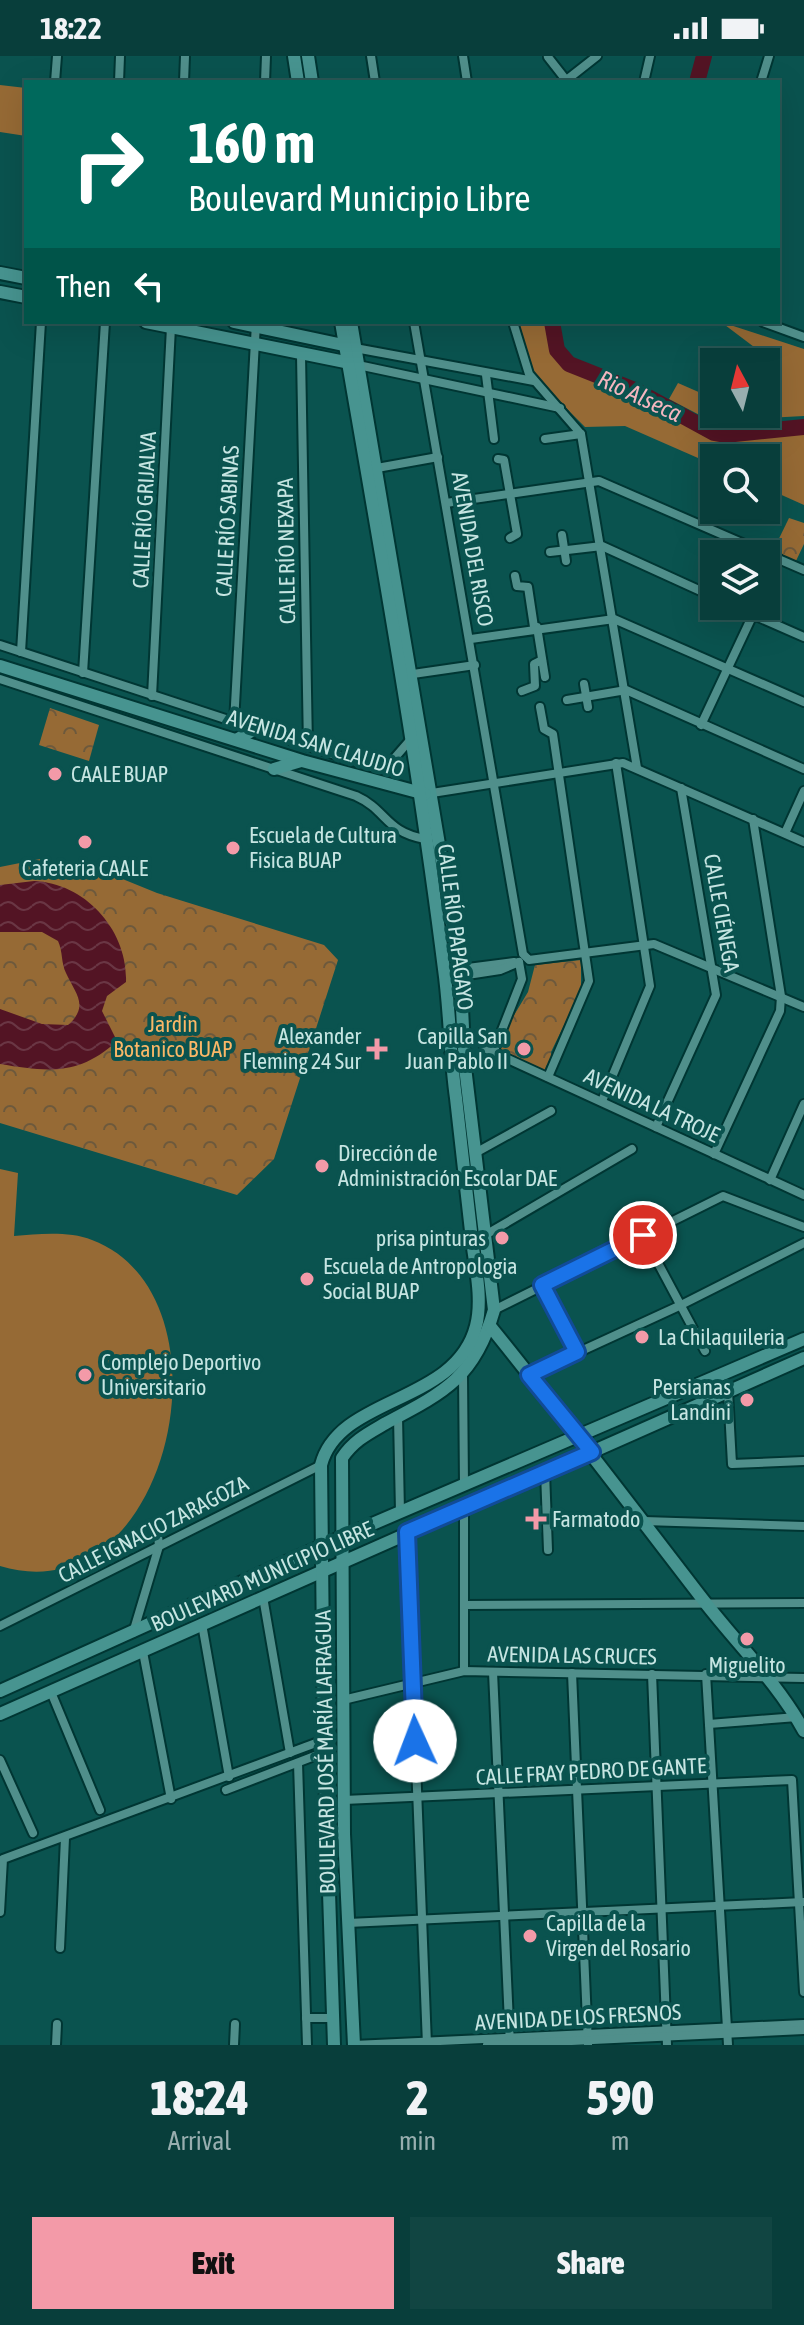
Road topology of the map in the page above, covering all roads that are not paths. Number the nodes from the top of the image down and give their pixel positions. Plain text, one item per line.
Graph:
1 (57, 56) edge
2 (120, 56) edge
3 (185, 56) edge
4 (266, 56) edge
5 (294, 56) edge
6 (308, 56) edge
7 (371, 56) edge
8 (463, 56) edge
9 (597, 56) edge
10 (650, 56) edge
11 (769, 56) edge
12 (548, 57) edge
13 (55, 80) edge
14 (119, 80) edge
15 (184, 80) edge
16 (265, 80) edge
17 (298, 80) edge
18 (312, 80) edge
19 (375, 80) edge
20 (467, 80) edge
21 (564, 80) edge
22 (566, 80) edge
23 (644, 80) edge
24 (762, 80) edge
25 (0, 273) edge
26 (24, 278) edge
27 (0, 292) edge
28 (24, 297) edge
29 (41, 324) edge
30 (105, 324) edge
31 (156, 324) edge
32 (256, 324) edge
33 (342, 324) edge
34 (351, 324) edge
35 (414, 324) edge
36 (514, 324) edge
37 (768, 324) edge
38 (171, 327) junction
39 (804, 337) edge
40 (254, 344) junction
41 (350, 346) junction
42 (301, 355) junction
43 (421, 361) junction
44 (353, 364) junction
45 (486, 375) junction
46 (423, 378) junction
47 (534, 381) junction
48 (487, 392) junction
49 (560, 408) junction
50 (581, 434) junction
51 (494, 439) dead end
52 (545, 439) dead end
53 (438, 457) junction
54 (501, 459) dead end
55 (377, 468) junction
56 (590, 480) junction
57 (510, 493) junction
58 (446, 503) junction
59 (526, 521) dead end
60 (515, 523) junction
61 (562, 535) dead end
62 (510, 538) dead end
63 (737, 540) edge
64 (602, 546) junction
65 (564, 550) junction
66 (550, 552) dead end
67 (780, 559) edge
68 (566, 561) dead end
69 (804, 570) edge
70 (515, 576) dead end
71 (700, 591) edge
72 (614, 619) junction
73 (751, 620) edge
74 (765, 620) edge
75 (536, 627) junction
76 (804, 637) edge
77 (471, 639) junction
78 (0, 645) edge
79 (21, 652) junction
80 (542, 660) junction
81 (475, 665) junction
82 (0, 666) edge
83 (728, 669) junction
84 (83, 673) junction
85 (413, 674) junction
86 (545, 677) dead end
87 (0, 679) edge
88 (584, 684) dead end
89 (626, 690) junction
90 (522, 691) dead end
91 (152, 696) junction
92 (567, 700) dead end
93 (588, 702) junction
94 (804, 702) edge
95 (540, 707) dead end
96 (234, 723) junction
97 (701, 725) junction
98 (255, 729) junction
99 (411, 738) junction
100 (238, 739) junction
101 (308, 747) junction
102 (302, 761) junction
103 (616, 763) junction
104 (637, 768) junction
105 (274, 769) junction
106 (804, 769) edge
107 (558, 772) junction
108 (494, 783) junction
109 (681, 788) junction
110 (804, 791) edge
111 (425, 794) junction
112 (753, 819) junction
113 (785, 833) junction
114 (425, 839) junction
115 (804, 842) edge
116 (646, 944) junction
117 (585, 952) junction
118 (714, 967) junction
119 (460, 972) junction
120 (781, 996) junction
121 (804, 1007) edge
122 (548, 1077) junction
123 (602, 1101) junction
124 (804, 1104) edge
125 (551, 1111) dead end
126 (656, 1127) junction
127 (632, 1149) dead end
128 (477, 1152) junction
129 (714, 1154) junction
130 (770, 1180) junction
131 (804, 1195) edge
132 (804, 1227) edge
133 (487, 1234) junction
134 (643, 1235) junction
135 (804, 1243) edge
136 (542, 1285) junction
137 (679, 1306) junction
138 (494, 1310) junction
139 (490, 1326) junction
140 (804, 1339) edge
141 (705, 1351) dead end
142 (577, 1352) junction
143 (804, 1358) edge
144 (463, 1375) junction
145 (529, 1375) junction
146 (728, 1391) junction
147 (398, 1417) junction
148 (579, 1436) junction
149 (592, 1452) junction
150 (342, 1458) joint
151 (804, 1461) edge
152 (321, 1465) junction
153 (545, 1472) junction
154 (464, 1485) junction
155 (464, 1508) junction
156 (400, 1512) junction
157 (644, 1521) junction
158 (157, 1525) dead end
159 (804, 1526) edge
160 (407, 1532) junction
161 (342, 1537) junction
162 (159, 1546) junction
163 (322, 1546) junction
164 (548, 1550) dead end
165 (342, 1561) junction
166 (323, 1570) junction
167 (263, 1597) junction
168 (706, 1603) junction
169 (804, 1603) edge
170 (464, 1605) junction
171 (202, 1624) junction
172 (0, 1626) edge
173 (132, 1634) junction
174 (143, 1652) junction
175 (464, 1671) junction
176 (493, 1672) junction
177 (572, 1673) junction
178 (652, 1674) junction
179 (706, 1674) junction
180 (804, 1678) edge
181 (771, 1679) junction
182 (413, 1684) junction
183 (0, 1691) edge
184 (51, 1692) junction
185 (343, 1700) junction
186 (0, 1714) edge
187 (797, 1717) junction
188 (709, 1724) junction
189 (804, 1731) edge
190 (325, 1746) junction
191 (290, 1753) junction
192 (0, 1760) edge
193 (298, 1763) junction
194 (229, 1777) junction
195 (712, 1784) junction
196 (657, 1786) junction
197 (226, 1790) dead end
198 (577, 1790) junction
199 (499, 1793) junction
200 (417, 1797) junction
201 (171, 1799) junction
202 (344, 1800) junction
203 (100, 1810) dead end
204 (33, 1833) dead end
205 (65, 1838) junction
206 (801, 1902) edge
207 (720, 1906) junction
208 (662, 1908) junction
209 (0, 1912) edge
210 (582, 1912) junction
211 (504, 1916) junction
212 (422, 1920) junction
213 (348, 1923) junction
214 (60, 1948) dead end
215 (804, 1992) edge
216 (306, 2018) junction
217 (334, 2018) junction
218 (57, 2024) dead end
219 (235, 2024) dead end
220 (804, 2024) edge
221 (804, 2030) edge
222 (727, 2031) junction
223 (667, 2037) edge
224 (588, 2040) edge
225 (509, 2042) edge
226 (427, 2043) edge
227 (56, 2045) edge
228 (234, 2045) edge
229 (307, 2045) edge
230 (334, 2045) edge
231 (354, 2045) edge
232 (487, 2045) edge
233 (728, 2045) edge

1 - 13 street
2 - 14 street
3 - 15 street
4 - 16 street
5 - 17 main road
6 - 18 main road
7 - 19 street
8 - 20 street
9 - 22 street
10 - 23 street
11 - 24 street
12 - 21 street
25 - 26 main road
27 - 28 main road
29 - 79 street
30 - 84 street
31 - 38 main road
32 - 40 street, CALLE RÍO SABINAS
32 - 41 main road
33 - 41 main road, CALLE RÍO PAPAGAYO
34 - 41 main road, CALLE RÍO PAPAGAYO
35 - 43 street, AVENIDA DEL RISCO
36 - 47 street
37 - 39 street
38 - 40 main road
38 - 91 street, CALLE RÍO GRIJALVA
40 - 42 main road
40 - 96 street, CALLE RÍO SABINAS
41 - 43 street
41 - 44 main road, CALLE RÍO PAPAGAYO
42 - 44 main road
42 - 101 street, CALLE RÍO NEXAPA
43 - 45 street
43 - 46 street, AVENIDA DEL RISCO
44 - 46 street
44 - 55 main road, CALLE RÍO PAPAGAYO
44 - 99 main road, CALLE RÍO PAPAGAYO
45 - 47 street
45 - 48 street
46 - 48 street
46 - 53 street, AVENIDA DEL RISCO
47 - 49 street
48 - 49 street
48 - 51 street
49 - 50 street
50 - 52 street
50 - 56 street
53 - 55 street
53 - 58 street, AVENIDA DEL RISCO
54 - 57 street
55 - 85 main road, CALLE RÍO PAPAGAYO
56 - 57 street
56 - 63 street
56 - 64 street
57 - 58 street
57 - 60 street
58 - 77 street, AVENIDA DEL RISCO
59 - 60 street
60 - 62 street
61 - 65 street
64 - 65 street
64 - 71 street
64 - 72 street
65 - 66 street
65 - 68 street
67 - 69 street
70 - 75 street
72 - 75 street
72 - 83 street
72 - 89 street
73 - 83 street
74 - 76 street
75 - 77 street
75 - 80 street
77 - 81 street, AVENIDA DEL RISCO
78 - 79 street, AVENIDA SAN CLAUDIO
79 - 84 street, AVENIDA SAN CLAUDIO
80 - 86 street
80 - 90 street
81 - 85 street
81 - 108 street, AVENIDA DEL RISCO
82 - 100 main road, AVENIDA SAN CLAUDIO
83 - 94 street
83 - 97 street
84 - 91 street, AVENIDA SAN CLAUDIO
85 - 111 main road, CALLE RÍO PAPAGAYO
87 - 105 street, AVENIDA SAN CLAUDIO
88 - 93 street
89 - 93 street
89 - 97 street
89 - 104 street
91 - 96 street, AVENIDA SAN CLAUDIO
92 - 93 street
95 - 107 street
96 - 98 street, AVENIDA SAN CLAUDIO
97 - 106 street
98 - 100 main road
98 - 101 street, AVENIDA SAN CLAUDIO
99 - 101 street, AVENIDA SAN CLAUDIO
99 - 111 main road, CALLE RÍO PAPAGAYO
100 - 102 main road, AVENIDA SAN CLAUDIO
102 - 105 main road
102 - 111 main road, AVENIDA SAN CLAUDIO
103 - 104 street, AVENIDA SAN CLAUDIO
103 - 107 street, AVENIDA SAN CLAUDIO
103 - 116 street
104 - 109 street, AVENIDA SAN CLAUDIO
105 - 114 street, AVENIDA SAN CLAUDIO
107 - 108 street, AVENIDA SAN CLAUDIO
107 - 117 street
108 - 111 street, AVENIDA SAN CLAUDIO
108 - 117 street, AVENIDA DEL RISCO
109 - 112 street, AVENIDA SAN CLAUDIO
109 - 118 street, CALLE CIÉNEGA
110 - 113 street
111 - 114 main road, CALLE RÍO PAPAGAYO
111 - 119 main road, CALLE RÍO PAPAGAYO
112 - 113 street, AVENIDA SAN CLAUDIO
112 - 120 street
113 - 115 street, AVENIDA SAN CLAUDIO
114 - 152 main road, CALLE RÍO PAPAGAYO
116 - 117 street
116 - 118 street
116 - 123 street
117 - 122 street
118 - 120 street
118 - 126 street, CALLE CIÉNEGA
119 - 122 street, AVENIDA LA TROJE
119 - 128 main road, CALLE RÍO PAPAGAYO
120 - 121 street
120 - 129 street
122 - 123 street, AVENIDA LA TROJE
123 - 126 street, AVENIDA LA TROJE
124 - 130 street
125 - 128 street
126 - 129 street, AVENIDA LA TROJE
127 - 133 street
128 - 133 main road, CALLE RÍO PAPAGAYO
129 - 130 street, AVENIDA LA TROJE
130 - 131 street, AVENIDA LA TROJE
132 - 134 street
133 - 138 main road, CALLE RÍO PAPAGAYO
134 - 136 street
134 - 137 street
135 - 137 street
136 - 138 street
136 - 142 street
137 - 141 street
137 - 142 street
138 - 139 main road, CALLE RÍO PAPAGAYO
139 - 144 main road, CALLE RÍO PAPAGAYO
139 - 145 main road
140 - 148 main road, BOULEVARD MUNICIPIO LIBRE
142 - 145 street
143 - 146 main road, BOULEVARD MUNICIPIO LIBRE
144 - 147 main road, CALLE RÍO PAPAGAYO
144 - 154 street
145 - 148 main road
146 - 149 main road, BOULEVARD MUNICIPIO LIBRE
146 - 151 street
147 - 150 main road, CALLE RÍO PAPAGAYO
147 - 156 street
148 - 149 main road
148 - 154 main road, BOULEVARD MUNICIPIO LIBRE
149 - 153 main road, BOULEVARD MUNICIPIO LIBRE
149 - 157 main road
150 - 161 main road, BOULEVARD JOSÉ MARÍA LAFRAGUA
152 - 162 street, CALLE IGNACIO ZARAGOZA
152 - 163 main road, BOULEVARD JOSÉ MARÍA LAFRAGUA
153 - 155 main road, BOULEVARD MUNICIPIO LIBRE
153 - 164 street
154 - 156 main road, BOULEVARD MUNICIPIO LIBRE
155 - 160 main road, BOULEVARD MUNICIPIO LIBRE
155 - 170 street
156 - 161 main road, BOULEVARD MUNICIPIO LIBRE
157 - 159 street
157 - 168 main road
158 - 162 street
160 - 165 main road, BOULEVARD MUNICIPIO LIBRE
160 - 182 street
161 - 163 main road, BOULEVARD MUNICIPIO LIBRE
161 - 165 main road, BOULEVARD JOSÉ MARÍA LAFRAGUA
162 - 172 street, CALLE IGNACIO ZARAGOZA
162 - 173 street
163 - 166 main road, BOULEVARD JOSÉ MARÍA LAFRAGUA
163 - 173 main road, BOULEVARD MUNICIPIO LIBRE
165 - 166 main road, BOULEVARD MUNICIPIO LIBRE
165 - 185 main road, BOULEVARD JOSÉ MARÍA LAFRAGUA
166 - 167 main road, BOULEVARD MUNICIPIO LIBRE
166 - 190 main road, BOULEVARD JOSÉ MARÍA LAFRAGUA
167 - 171 main road, BOULEVARD MUNICIPIO LIBRE
167 - 191 street
168 - 169 street
168 - 170 street
168 - 181 main road
170 - 175 street
171 - 174 main road, BOULEVARD MUNICIPIO LIBRE
171 - 194 street
173 - 183 main road, BOULEVARD MUNICIPIO LIBRE
174 - 184 main road, BOULEVARD MUNICIPIO LIBRE
174 - 201 street
175 - 176 street, AVENIDA LAS CRUCES
175 - 182 street, AVENIDA LAS CRUCES
176 - 177 street, AVENIDA LAS CRUCES
176 - 199 street
177 - 178 street, AVENIDA LAS CRUCES
177 - 198 street
178 - 179 street, AVENIDA LAS CRUCES
178 - 196 street
179 - 181 street, AVENIDA LAS CRUCES
179 - 188 street
180 - 181 street, AVENIDA LAS CRUCES
181 - 187 main road
182 - 185 street, AVENIDA LAS CRUCES
182 - 200 street
184 - 186 main road, BOULEVARD MUNICIPIO LIBRE
184 - 203 street
185 - 202 main road, BOULEVARD JOSÉ MARÍA LAFRAGUA
187 - 188 street
187 - 189 main road
188 - 195 street
190 - 191 street
190 - 193 street
190 - 217 main road, BOULEVARD JOSÉ MARÍA LAFRAGUA
191 - 194 street
192 - 204 street
193 - 197 street, BOULEVARD JOSÉ MARÍA LAFRAGUA
193 - 216 street, BOULEVARD JOSÉ MARÍA LAFRAGUA
194 - 201 street
195 - 196 street, CALLE FRAY PEDRO DE GANTE
195 - 206 street, CALLE FRAY PEDRO DE GANTE
195 - 207 street
196 - 198 street, CALLE FRAY PEDRO DE GANTE
196 - 208 street
198 - 199 street, CALLE FRAY PEDRO DE GANTE
198 - 210 street
199 - 200 street, CALLE FRAY PEDRO DE GANTE
199 - 211 street
200 - 202 street, CALLE FRAY PEDRO DE GANTE
200 - 212 street
201 - 205 street
202 - 213 main road, BOULEVARD JOSÉ MARÍA LAFRAGUA
205 - 209 street
205 - 214 street
206 - 207 street
206 - 215 street
207 - 208 street
207 - 222 street
208 - 210 street
208 - 223 street
210 - 211 street
210 - 224 street
211 - 212 street
211 - 225 street
212 - 213 street
212 - 226 street
213 - 231 main road, BOULEVARD JOSÉ MARÍA LAFRAGUA
216 - 217 street
216 - 229 street, BOULEVARD JOSÉ MARÍA LAFRAGUA
217 - 230 main road, BOULEVARD JOSÉ MARÍA LAFRAGUA
218 - 227 street
219 - 228 street
220 - 222 street, AVENIDA DE LOS FRESNOS
221 - 222 street, AVENIDA DE LOS FRESNOS
222 - 223 street, AVENIDA DE LOS FRESNOS
222 - 233 street
223 - 224 street, AVENIDA DE LOS FRESNOS
224 - 225 street, AVENIDA DE LOS FRESNOS
225 - 226 street, AVENIDA DE LOS FRESNOS
225 - 232 street, AVENIDA DE LOS FRESNOS
226 - 231 street, AVENIDA DE LOS FRESNOS

